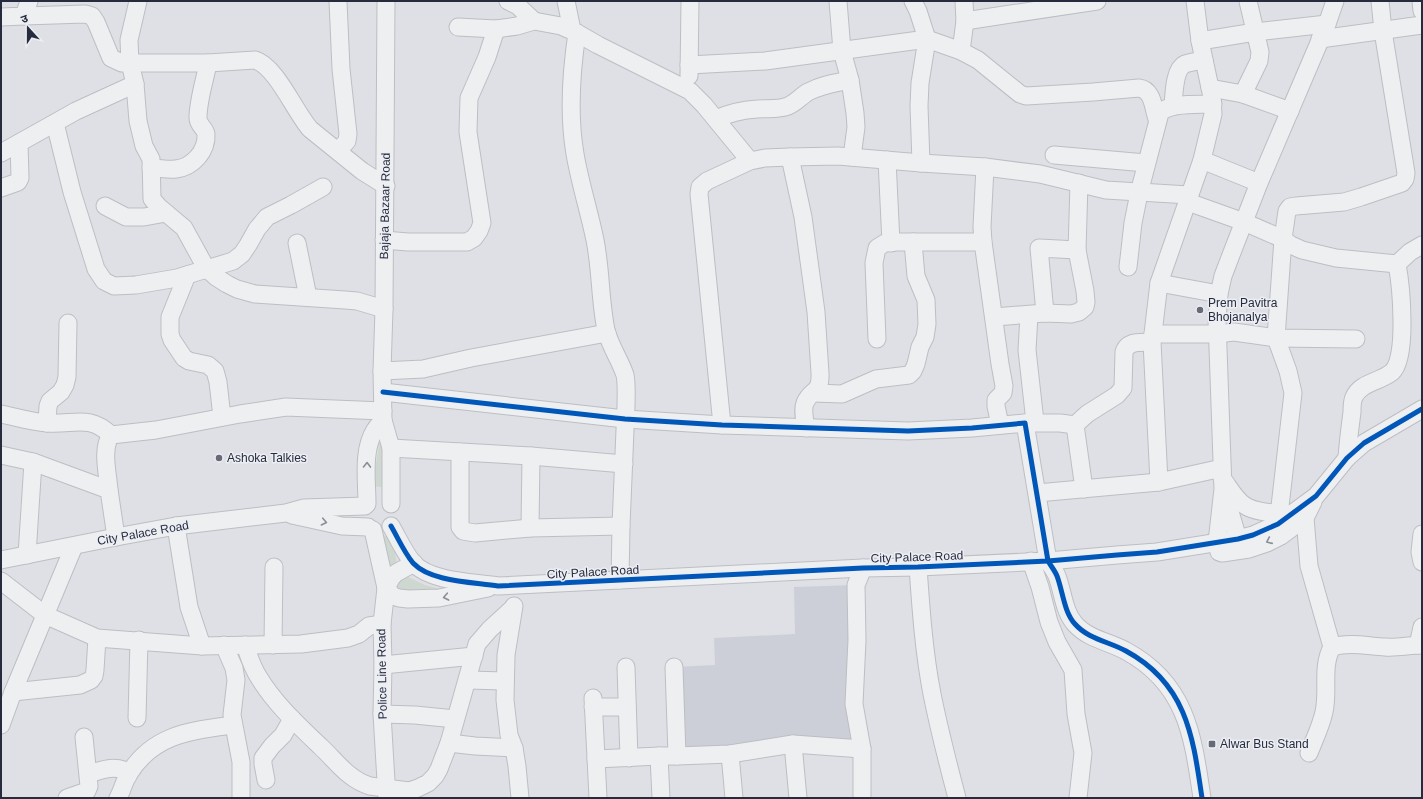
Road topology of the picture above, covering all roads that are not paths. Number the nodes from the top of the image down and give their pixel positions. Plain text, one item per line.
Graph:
1 (138, 1) edge
2 (338, 1) edge
3 (386, 1) edge
4 (508, 1) edge
5 (566, 1) edge
6 (690, 1) edge
7 (838, 1) edge
8 (913, 1) edge
9 (964, 1) edge
10 (1097, 1) edge
11 (1195, 1) edge
12 (1248, 1) edge
13 (1335, 1) edge
14 (1380, 1) edge
15 (1421, 1) edge
16 (26, 8) edge
17 (1422, 11) edge
18 (1, 17) edge
19 (965, 20) junction
20 (534, 22) junction
21 (1327, 24) junction
22 (1422, 26) edge
23 (458, 27) dead end
24 (496, 29) junction
25 (1383, 31) junction
26 (575, 32) junction
27 (1255, 32) junction
28 (927, 39) junction
29 (1320, 39) junction
30 (1200, 41) junction
31 (842, 51) junction
32 (961, 51) junction
33 (1204, 60) junction
34 (130, 63) junction
35 (208, 63) junction
36 (689, 65) junction
37 (850, 80) junction
38 (135, 84) junction
39 (1210, 88) junction
40 (690, 91) junction
41 (1243, 94) junction
42 (1213, 104) junction
43 (1173, 106) junction
44 (1290, 111) junction
45 (716, 119) junction
46 (1157, 119) junction
47 (55, 123) junction
48 (19, 143) junction
49 (338, 151) junction
50 (1, 153) edge
51 (1054, 155) dead end
52 (790, 157) junction
53 (852, 157) junction
54 (886, 160) junction
55 (1202, 160) junction
56 (750, 162) junction
57 (921, 163) junction
58 (1146, 163) junction
59 (985, 166) junction
60 (152, 168) junction
61 (1079, 183) junction
62 (1259, 183) junction
63 (386, 186) junction
64 (323, 187) dead end
65 (1, 188) edge
66 (1139, 193) junction
67 (1188, 198) junction
68 (105, 206) dead end
69 (166, 213) junction
70 (1244, 222) junction
71 (1282, 239) junction
72 (384, 240) junction
73 (913, 242) junction
74 (983, 242) junction
75 (297, 243) dead end
76 (891, 243) junction
77 (1422, 245) edge
78 (1077, 250) junction
79 (1397, 264) junction
80 (206, 268) junction
81 (1128, 268) dead end
82 (187, 275) junction
83 (1159, 283) junction
84 (1219, 294) junction
85 (308, 297) junction
86 (384, 309) junction
87 (1037, 314) junction
88 (994, 317) junction
89 (68, 324) dead end
90 (607, 333) junction
91 (1217, 334) junction
92 (1152, 338) junction
93 (1276, 338) junction
94 (877, 339) dead end
95 (1356, 339) dead end
96 (382, 371) junction
97 (383, 392) junction
98 (813, 393) junction
99 (1422, 409) edge
100 (1, 414) edge
101 (383, 416) junction
102 (222, 417) junction
103 (625, 419) junction
104 (1030, 422) junction
105 (47, 423) junction
106 (722, 425) junction
107 (1000, 425) junction
108 (1075, 425) junction
109 (806, 428) junction
110 (111, 435) junction
111 (392, 448) junction
112 (460, 452) junction
113 (1, 455) edge
114 (531, 456) junction
115 (1347, 458) junction
116 (33, 462) junction
117 (624, 464) junction
118 (1222, 478) junction
119 (1159, 482) junction
120 (1084, 489) junction
121 (109, 490) junction
122 (1037, 493) junction
123 (391, 504) junction
124 (366, 505) junction
125 (286, 513) junction
126 (1291, 515) junction
127 (176, 526) junction
128 (391, 526) junction
129 (621, 526) junction
130 (370, 528) junction
131 (530, 528) junction
132 (1422, 534) edge
133 (116, 536) junction
134 (1240, 544) junction
135 (74, 546) junction
136 (1218, 548) junction
137 (27, 555) junction
138 (1, 560) edge
139 (1031, 561) junction
140 (1048, 561) junction
141 (1422, 562) edge
142 (414, 564) junction
143 (274, 567) dead end
144 (863, 568) junction
145 (918, 568) junction
146 (1, 580) edge
147 (620, 580) junction
148 (506, 586) junction
149 (386, 588) junction
150 (514, 608) junction
151 (45, 615) junction
152 (382, 624) junction
153 (1422, 627) edge
154 (97, 638) junction
155 (139, 640) junction
156 (224, 645) junction
157 (245, 645) junction
158 (273, 645) junction
159 (1420, 645) edge
160 (202, 646) junction
161 (1332, 647) junction
162 (474, 656) junction
163 (383, 665) junction
164 (626, 667) dead end
165 (674, 667) dead end
166 (236, 680) junction
167 (468, 680) junction
168 (505, 681) junction
169 (13, 692) junction
170 (272, 695) junction
171 (627, 707) junction
172 (382, 714) junction
173 (3, 716) edge
174 (137, 718) dead end
175 (292, 719) junction
176 (456, 719) junction
177 (233, 725) junction
178 (84, 737) dead end
179 (449, 743) junction
180 (793, 744) junction
181 (514, 748) junction
182 (862, 748) junction
183 (1309, 753) dead end
184 (730, 754) junction
185 (659, 756) junction
186 (678, 756) junction
187 (628, 758) junction
188 (596, 759) junction
189 (88, 774) junction
190 (128, 776) junction
191 (266, 780) dead end
192 (387, 793) edge
193 (422, 793) edge
194 (67, 798) edge
195 (118, 798) edge
196 (241, 798) edge
197 (520, 798) edge
198 (598, 798) edge
199 (661, 798) edge
200 (734, 798) edge
201 (798, 798) edge
202 (862, 798) edge
203 (957, 798) edge
204 (1078, 798) edge
205 (1202, 798) edge

1 - 34 street
2 - 49 street
3 - 63 street, Bajaja Bazaar Road
4 - 20 street
5 - 26 street
6 - 36 street
7 - 31 street
8 - 28 street
9 - 19 street
10 - 19 street
11 - 30 street
12 - 27 street
13 - 21 street
14 - 25 street
15 - 17 street
16 - 18 street
16 - 34 street
19 - 32 street
20 - 24 street
20 - 26 street
21 - 27 street
21 - 29 street
22 - 25 street
23 - 24 street
24 - 72 street
25 - 29 street
25 - 71 street
26 - 40 street
26 - 90 street
27 - 30 street
27 - 41 street
28 - 31 street
28 - 32 street
28 - 57 street
29 - 44 street
30 - 33 street
31 - 36 street
31 - 37 street
32 - 46 street
33 - 39 street
33 - 43 street
34 - 35 street
34 - 38 street
35 - 49 street
35 - 60 street
36 - 40 street
37 - 45 street
37 - 53 street
38 - 47 street
38 - 60 street
39 - 41 street
39 - 42 street
40 - 45 street
41 - 44 street
42 - 43 street
42 - 55 street
43 - 46 street
44 - 62 street
45 - 56 street
46 - 58 street
47 - 48 street
47 - 82 street
48 - 50 street
48 - 65 street
49 - 63 street
51 - 58 street
52 - 53 street
52 - 56 street
52 - 98 street
53 - 54 street
54 - 57 street
54 - 76 street
55 - 62 street
55 - 67 street
56 - 106 street
57 - 59 street
58 - 66 street
59 - 61 street
59 - 74 street
60 - 69 street
61 - 66 street
61 - 78 street
62 - 70 street
63 - 72 street, Bajaja Bazaar Road
64 - 80 street
66 - 67 street
66 - 81 street
67 - 70 street
67 - 83 street
68 - 69 street
69 - 80 street
70 - 71 street
70 - 84 street
71 - 79 street
71 - 93 street
72 - 86 street, Bajaja Bazaar Road
73 - 74 street
73 - 76 street
73 - 98 street
74 - 88 street
75 - 85 street
76 - 94 street
77 - 79 street
78 - 87 street
78 - 87 street
79 - 115 street
80 - 82 street
80 - 85 street
82 - 102 street
83 - 84 street
83 - 92 street
84 - 91 street
85 - 86 street
86 - 96 street, Bajaja Bazaar Road
87 - 88 street
87 - 104 street
88 - 107 street
89 - 105 street
90 - 96 street
90 - 103 street
91 - 92 street
91 - 93 street
91 - 118 street
92 - 108 street
92 - 119 street
93 - 95 street
93 - 126 street
96 - 97 street, Bajaja Bazaar Road
97 - 101 street, Bajaja Bazaar Road
97 - 103 street
98 - 109 street
99 - 115 street
100 - 105 street
101 - 102 street
101 - 111 street
124 -> 101 street
102 - 110 street
103 - 106 street
103 - 117 street
104 - 107 street
104 - 108 street
104 - 122 street
105 - 110 street
106 - 109 street
107 - 109 street
108 - 120 street
110 - 121 street
111 - 112 street
111 - 123 street
112 - 114 street
112 - 131 street
113 - 116 street
114 - 117 street
114 - 131 street
115 - 126 street
116 - 121 street
116 - 137 street
117 - 129 street
118 - 119 street
118 - 126 street
118 - 134 street
118 - 136 street
119 - 120 street
120 - 122 street
121 - 133 street
122 - 140 street
123 - 124 street
123 - 128 street
124 - 125 street
124 - 130 street
125 - 127 street, City Palace Road
125 -> 130 street
126 - 134 street
126 -> 134 street
126 - 161 street
127 - 133 street, City Palace Road
127 - 160 street
128 - 130 street
128 - 142 street, City Palace Road
129 - 131 street
129 - 147 street
130 - 149 street
132 - 141 street
133 - 135 street, City Palace Road
134 - 136 street, City Palace Road
135 - 137 street, City Palace Road
135 - 151 street
136 - 140 street, City Palace Road
137 - 138 street, City Palace Road
139 - 140 street, City Palace Road
139 - 145 street, City Palace Road
139 - 204 street
140 - 205 street
142 - 148 street, City Palace Road
142 - 149 street, Police Line Road
143 - 158 street
144 - 145 street, City Palace Road
144 - 147 street, City Palace Road
144 - 182 street
145 - 203 street
146 - 151 street
147 - 148 street, City Palace Road
148 -> 149 street, City Palace Road
148 - 150 street
149 - 152 street, Police Line Road
150 - 162 street
150 - 168 street
151 - 154 street
151 - 169 street
152 - 158 street
152 - 163 street, Police Line Road
153 - 159 street
154 - 155 street
154 - 169 street
155 - 160 street
155 - 174 street
156 - 157 street
156 - 160 street
156 - 166 street
157 - 158 street
157 - 170 street
159 - 161 street
161 - 183 street
162 - 163 street
162 - 167 street
163 - 172 street, Police Line Road
164 - 171 street
165 - 186 street
166 - 170 street
166 - 177 street
167 - 168 street
167 - 176 street
168 - 181 street
169 - 173 street
170 - 175 street
171 - 187 street
171 - 188 street
172 - 176 street
172 - 192 street, Police Line Road
175 - 191 street
175 - 192 street
176 - 179 street
177 - 190 street
177 - 196 street
178 - 189 street
179 - 181 street
179 - 193 street
180 - 182 street
180 - 184 street
180 - 201 street
181 - 197 street
182 - 202 street
184 - 186 street
184 - 200 street
185 - 186 street
185 - 187 street
185 - 199 street
187 - 188 street
188 - 198 street
189 - 190 street
189 - 194 street
190 - 195 street
192 - 193 street

